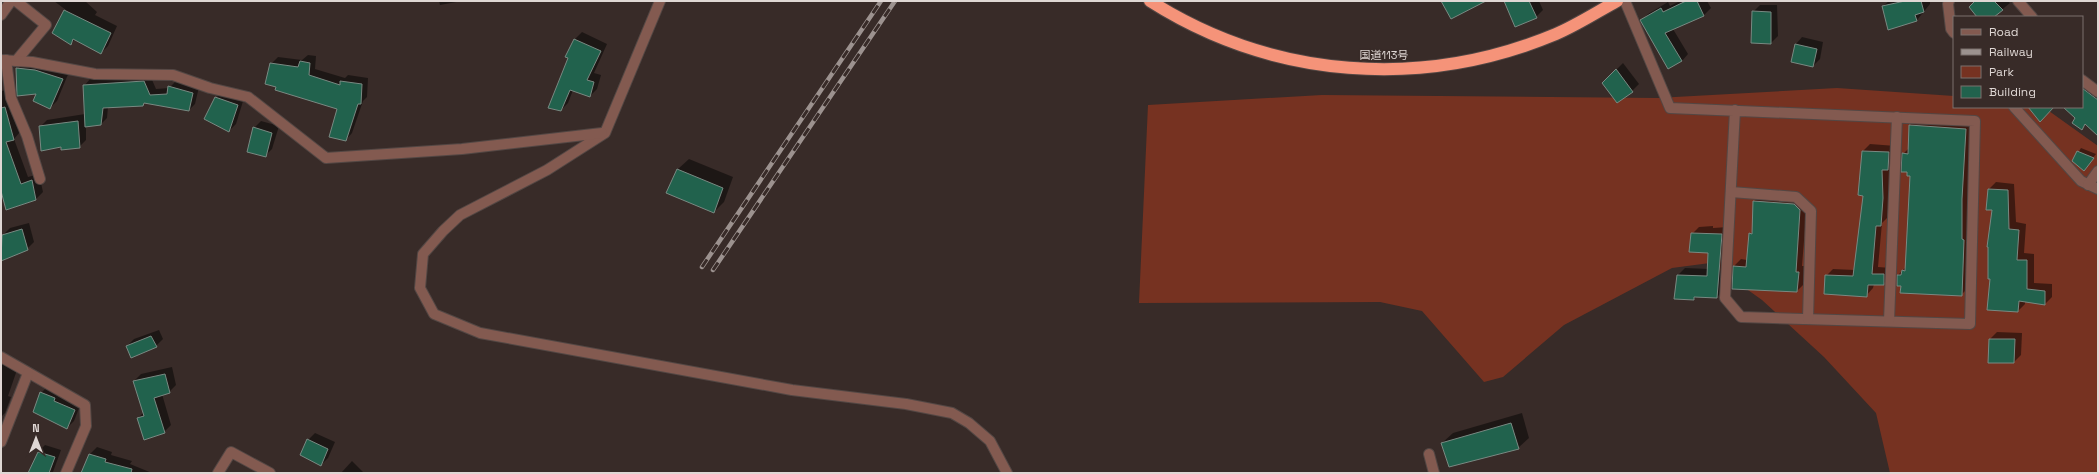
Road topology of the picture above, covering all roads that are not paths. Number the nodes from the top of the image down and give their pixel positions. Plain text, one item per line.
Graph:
1 (11, 1) edge
2 (16, 1) edge
3 (660, 1) edge
4 (1150, 1) edge
5 (1617, 1) edge
6 (1626, 1) edge
7 (1949, 1) edge
8 (2018, 1) edge
9 (1, 15) edge
10 (2031, 16) edge
11 (1953, 32) edge
12 (3, 60) edge
13 (16, 61) junction
14 (2083, 81) edge
15 (2098, 92) edge
16 (2015, 108) edge
17 (1735, 110) junction
18 (1897, 117) junction
19 (604, 132) junction
20 (2098, 171) edge
21 (40, 179) dead end
22 (2088, 185) junction
23 (2098, 190) edge
24 (1731, 192) junction
25 (1808, 319) junction
26 (1890, 321) junction
27 (1, 357) edge
28 (28, 373) junction
29 (1, 442) edge
30 (1429, 454) dead end
31 (66, 473) edge
32 (218, 473) edge
33 (270, 473) edge
34 (1007, 473) edge
35 (1434, 473) edge

1 - 9 street
2 - 13 street
3 - 19 street
4 - 5 highway, 国道113号
6 - 17 street
7 - 11 street
8 - 10 street
12 - 13 street
12 - 21 street
13 - 19 street
14 - 15 street
16 - 22 street
17 - 18 street
17 - 24 street
18 - 26 street
18 - 26 street
19 - 34 street
20 - 22 street
22 - 23 street
24 - 25 street
24 - 25 street
25 - 26 street
27 - 28 street
28 - 29 street
28 - 31 street
30 - 35 street
32 - 33 street

